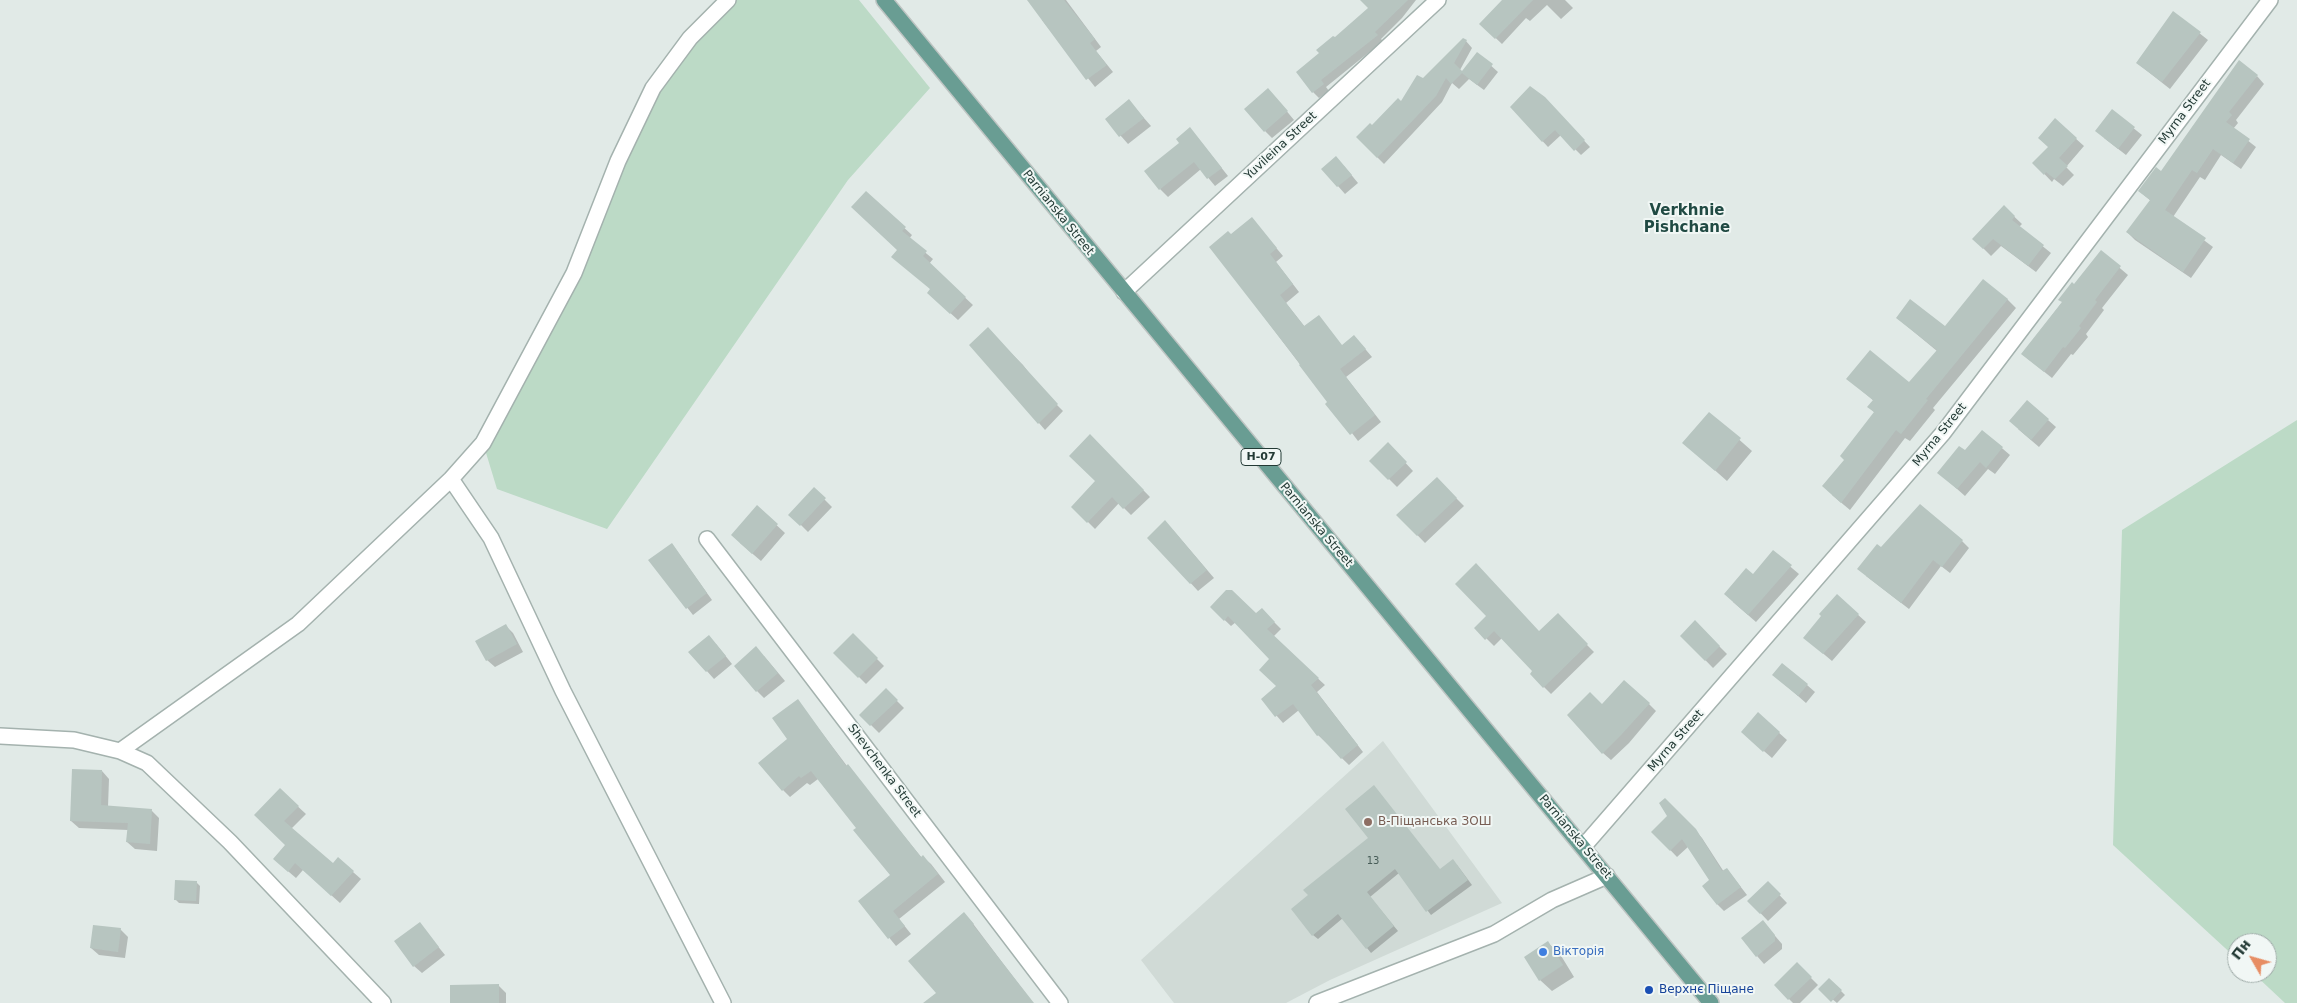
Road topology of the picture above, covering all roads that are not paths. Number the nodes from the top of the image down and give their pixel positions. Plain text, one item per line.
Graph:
1 (728, 0) edge
2 (884, 0) edge
3 (1438, 0) edge
4 (2270, 0) edge
5 (1124, 292) junction
6 (451, 479) junction
7 (707, 539) dead end
8 (0, 736) edge
9 (120, 750) junction
10 (1583, 847) junction
11 (1608, 876) junction
12 (383, 1003) edge
13 (723, 1003) edge
14 (1060, 1003) edge
15 (1318, 1003) edge
16 (1711, 1003) edge

1 - 6 street
2 - 5 main road, Parnianska Street / Н-07
3 - 5 street, Yuvileina Street
4 - 10 street, Myrna Street
5 - 10 main road, Parnianska Street / Н-07
6 - 9 street
6 - 13 street
7 - 14 street, Shevchenka Street
8 - 9 street
9 - 12 street
10 - 11 main road, Parnianska Street / Н-07
11 - 15 street
11 - 16 main road, Parnianska Street / Н-07

